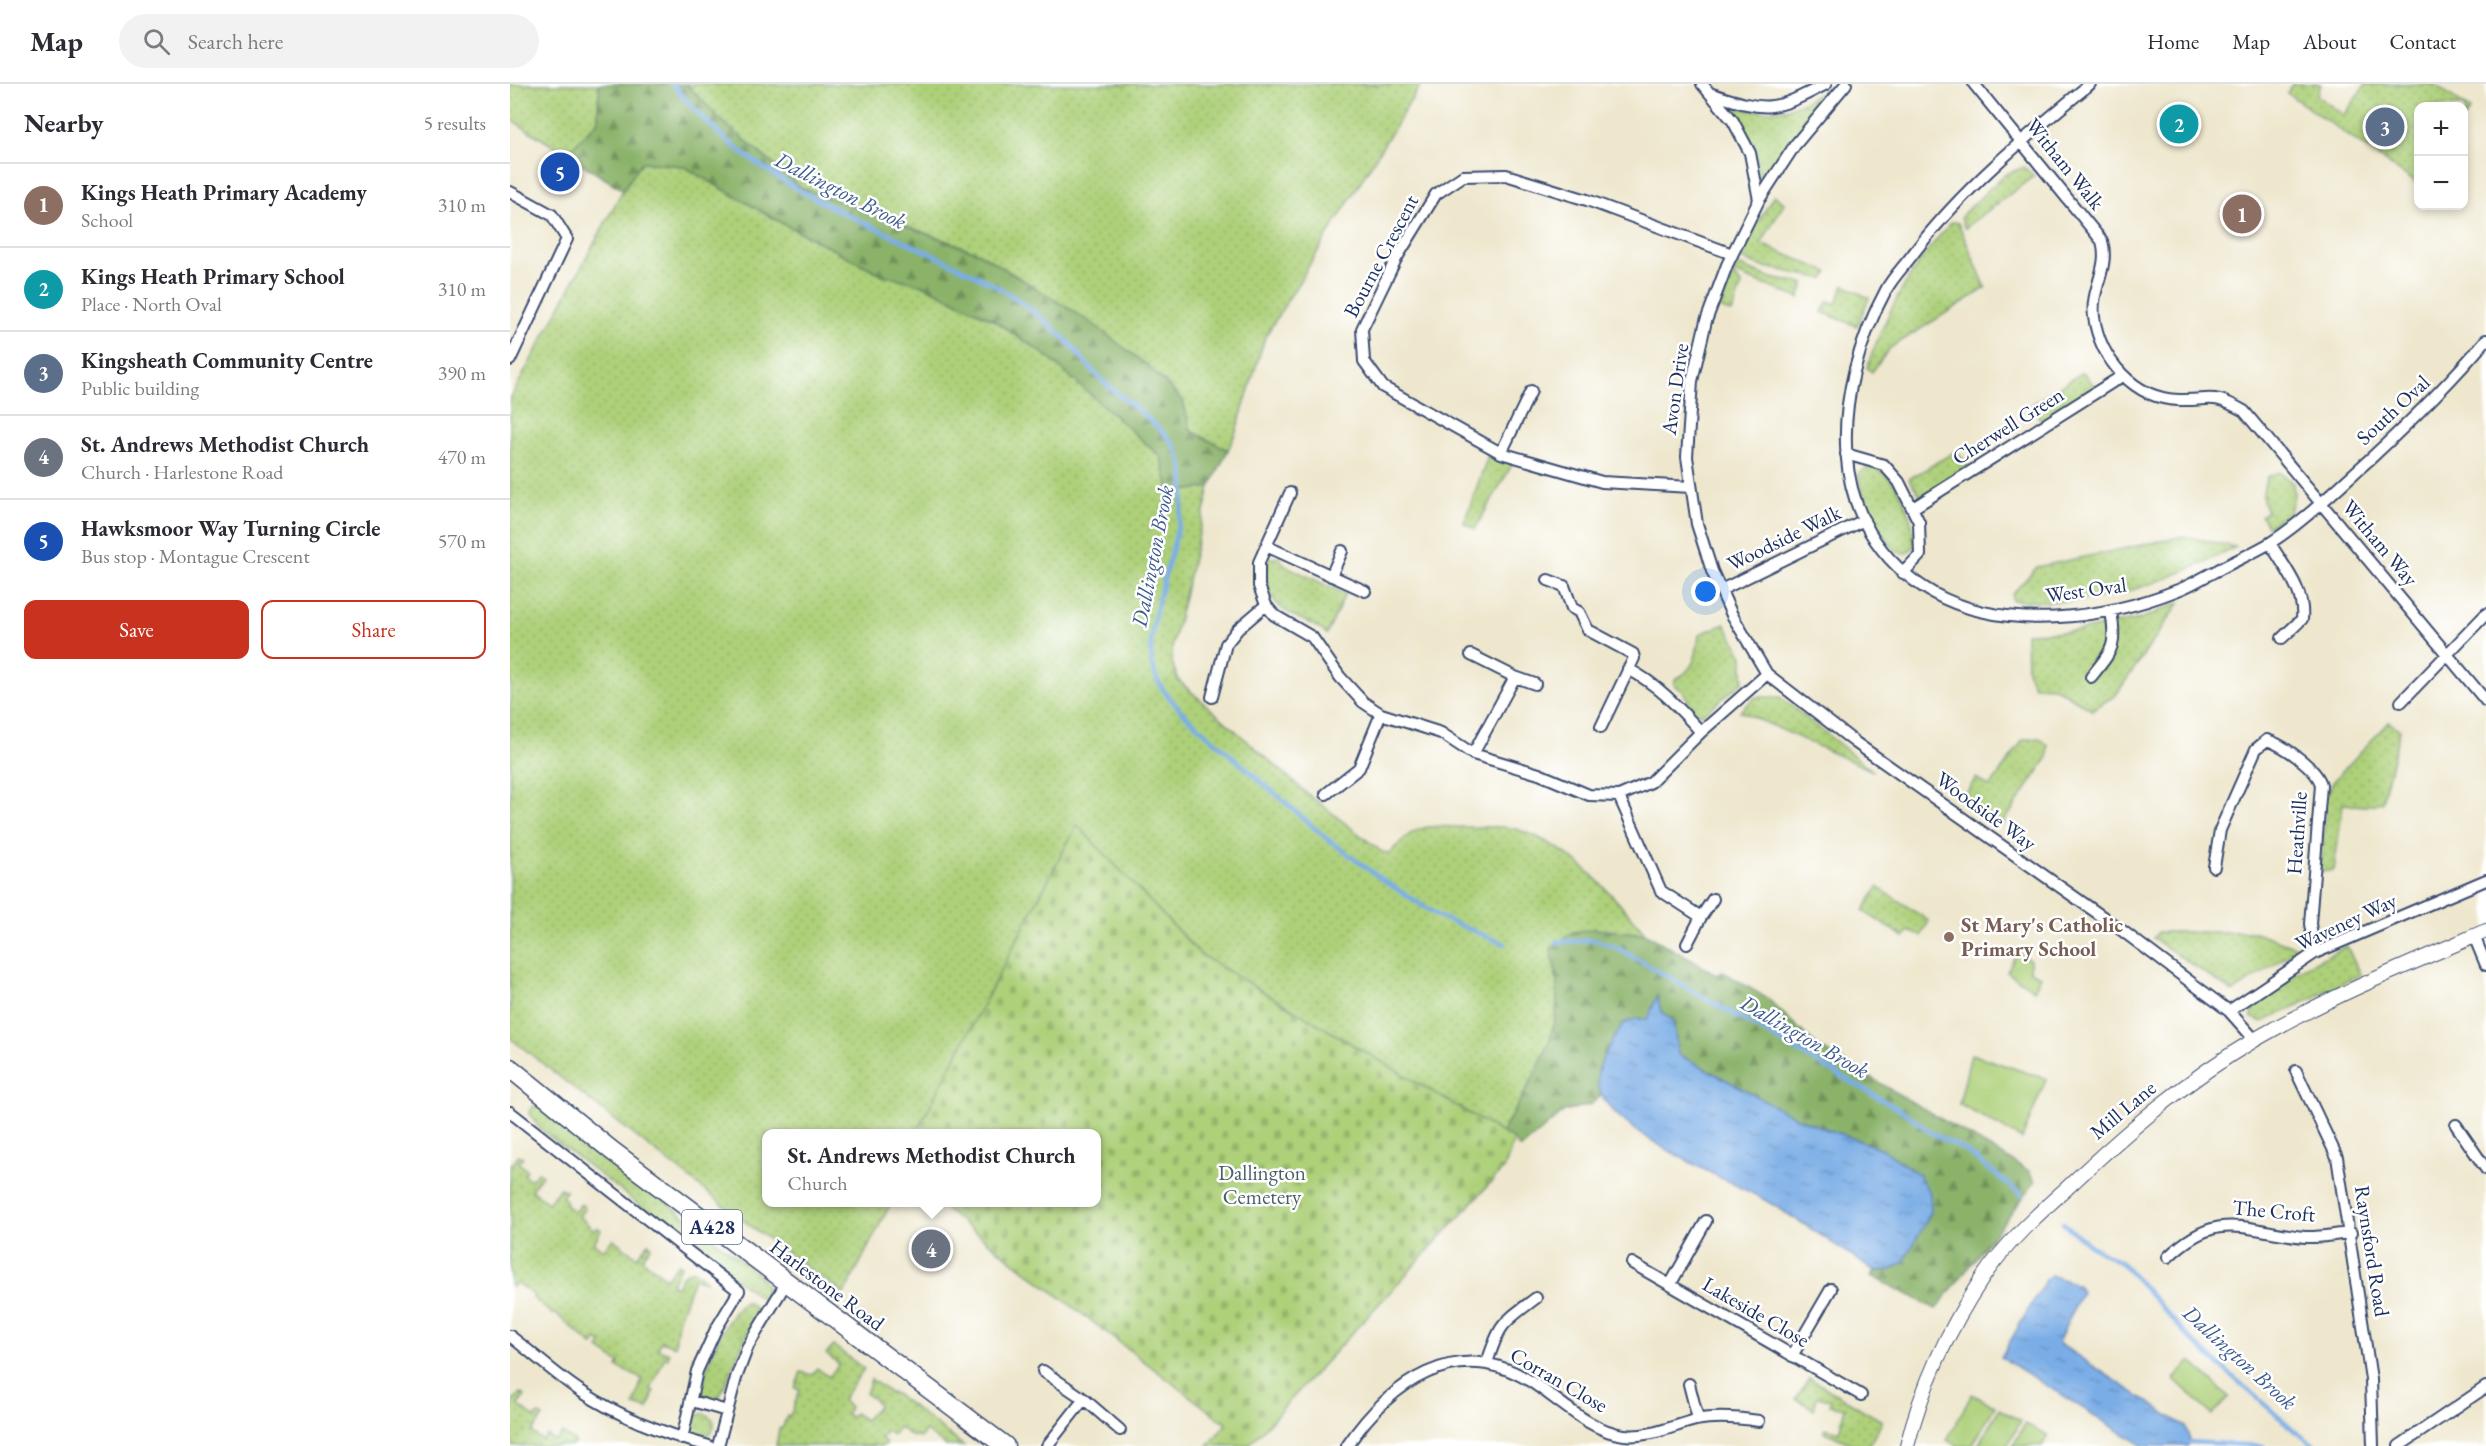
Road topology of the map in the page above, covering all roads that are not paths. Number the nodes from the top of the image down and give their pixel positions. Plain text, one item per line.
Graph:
1 (1702, 84) edge
2 (1826, 84) edge
3 (1846, 84) edge
4 (1974, 84) edge
5 (2090, 84) edge
6 (1711, 94) junction
7 (2022, 140) junction
8 (510, 192) edge
9 (1759, 200) junction
10 (1732, 254) junction
11 (2486, 340) edge
12 (510, 360) edge
13 (2122, 376) junction
14 (1530, 391) dead end
15 (1501, 453) junction
16 (1846, 454) junction
17 (1691, 487) junction
18 (1290, 493) dead end
19 (2321, 504) junction
20 (1913, 508) junction
21 (1864, 520) junction
22 (2270, 543) junction
23 (1266, 546) junction
24 (1342, 551) dead end
25 (1904, 573) junction
26 (1331, 576) junction
27 (1548, 580) dead end
28 (1721, 590) junction
29 (1365, 591) dead end
30 (1266, 605) junction
31 (2111, 611) junction
32 (2486, 614) edge
33 (2282, 638) dead end
34 (2448, 654) junction
35 (1471, 655) dead end
36 (1628, 669) junction
37 (1767, 674) junction
38 (1515, 676) junction
39 (2091, 678) dead end
40 (1535, 684) dead end
41 (1212, 697) dead end
42 (2486, 700) edge
43 (2400, 702) dead end
44 (1381, 714) junction
45 (1601, 728) dead end
46 (1701, 732) junction
47 (1473, 754) junction
48 (1326, 794) dead end
49 (1619, 796) junction
50 (2214, 867) dead end
51 (2486, 880) edge
52 (1713, 899) dead end
53 (1701, 917) junction
54 (2480, 934) edge
55 (1687, 944) dead end
56 (2315, 953) junction
57 (2486, 965) edge
58 (2229, 1011) junction
59 (2255, 1040) junction
60 (510, 1068) edge
61 (2296, 1071) dead end
62 (510, 1113) edge
63 (2456, 1125) dead end
64 (2486, 1169) edge
65 (1706, 1221) dead end
66 (2350, 1233) junction
67 (2168, 1257) dead end
68 (1632, 1263) dead end
69 (786, 1283) junction
70 (1670, 1285) junction
71 (1831, 1289) dead end
72 (1536, 1298) dead end
73 (510, 1336) edge
74 (1792, 1356) junction
75 (1486, 1363) junction
76 (1043, 1371) dead end
77 (1689, 1384) dead end
78 (2486, 1387) edge
79 (1861, 1395) dead end
80 (1084, 1399) junction
81 (692, 1401) junction
82 (727, 1411) junction
83 (1698, 1419) junction
84 (1759, 1421) dead end
85 (1120, 1430) dead end
86 (1647, 1434) junction
87 (682, 1439) junction
88 (709, 1446) edge
89 (718, 1446) edge
90 (1005, 1446) edge
91 (1047, 1446) edge
92 (1347, 1446) edge
93 (1648, 1446) edge
94 (1906, 1446) edge
95 (2373, 1446) edge
96 (2399, 1446) edge

1 - 6 street
2 - 6 street
3 - 9 street, Avon Drive
4 - 7 street, Witham Walk
5 - 7 street, West Oval
6 - 9 street
7 - 13 street, Witham Walk
7 - 16 street, West Oval
8 - 12 street
9 - 10 street, Avon Drive
10 - 15 street, Bourne Crescent
10 - 17 street, Avon Drive
11 - 19 street, South Oval
13 - 19 street, Witham Way
13 - 20 street, Cherwell Green
14 - 15 street
15 - 17 street, Bourne Crescent
16 - 20 street
16 - 21 street, West Oval
17 - 28 street, Avon Drive
18 - 23 street
19 - 22 street, West Oval
19 - 34 street, Witham Way
20 - 25 street
21 - 25 street, West Oval
21 - 28 street, Woodside Walk
22 - 31 street, West Oval
22 - 33 street
23 - 26 street
23 - 30 street
24 - 26 street
25 - 31 street, West Oval
26 - 29 street
27 - 36 street
28 - 37 street, Woodside Way
30 - 41 street
30 - 44 street
31 - 39 street
32 - 34 street
34 - 42 street, Witham Way
34 - 43 street
35 - 38 street
36 - 45 street
36 - 46 street
37 - 46 street
37 - 58 street, Woodside Way
38 - 40 street
38 - 47 street
44 - 47 street
44 - 48 street
46 - 49 street
47 - 49 street
49 - 53 street
50 - 56 street, Heathville
51 - 56 street, Waveney Way
52 - 53 street
53 - 55 street
54 - 57 street
54 - 59 street, Mill Lane
56 - 58 street, Waveney Way
58 - 59 street, Woodside Way
59 - 94 street, Mill Lane
60 - 69 main road, Harlestone Road / A428
61 - 66 street, Raynsford Road
62 - 81 street
63 - 64 street
65 - 70 street
66 - 67 street, The Croft
66 - 95 street, Raynsford Road
68 - 70 street, Lakeside Close
69 - 82 street
69 - 90 main road, Harlestone Road / A428
70 - 74 street, Lakeside Close
71 - 74 street
72 - 75 street, Corran Close
73 - 87 street
74 - 79 street, Lakeside Close
75 - 86 street, Corran Close
75 - 92 street, Corran Close
76 - 80 street
77 - 83 street
78 - 96 street
80 - 85 street
80 - 91 street
81 - 82 street
81 - 87 street
82 - 89 street
83 - 84 street, Corran Close
83 - 86 street, Corran Close
86 - 93 street
87 - 88 street

